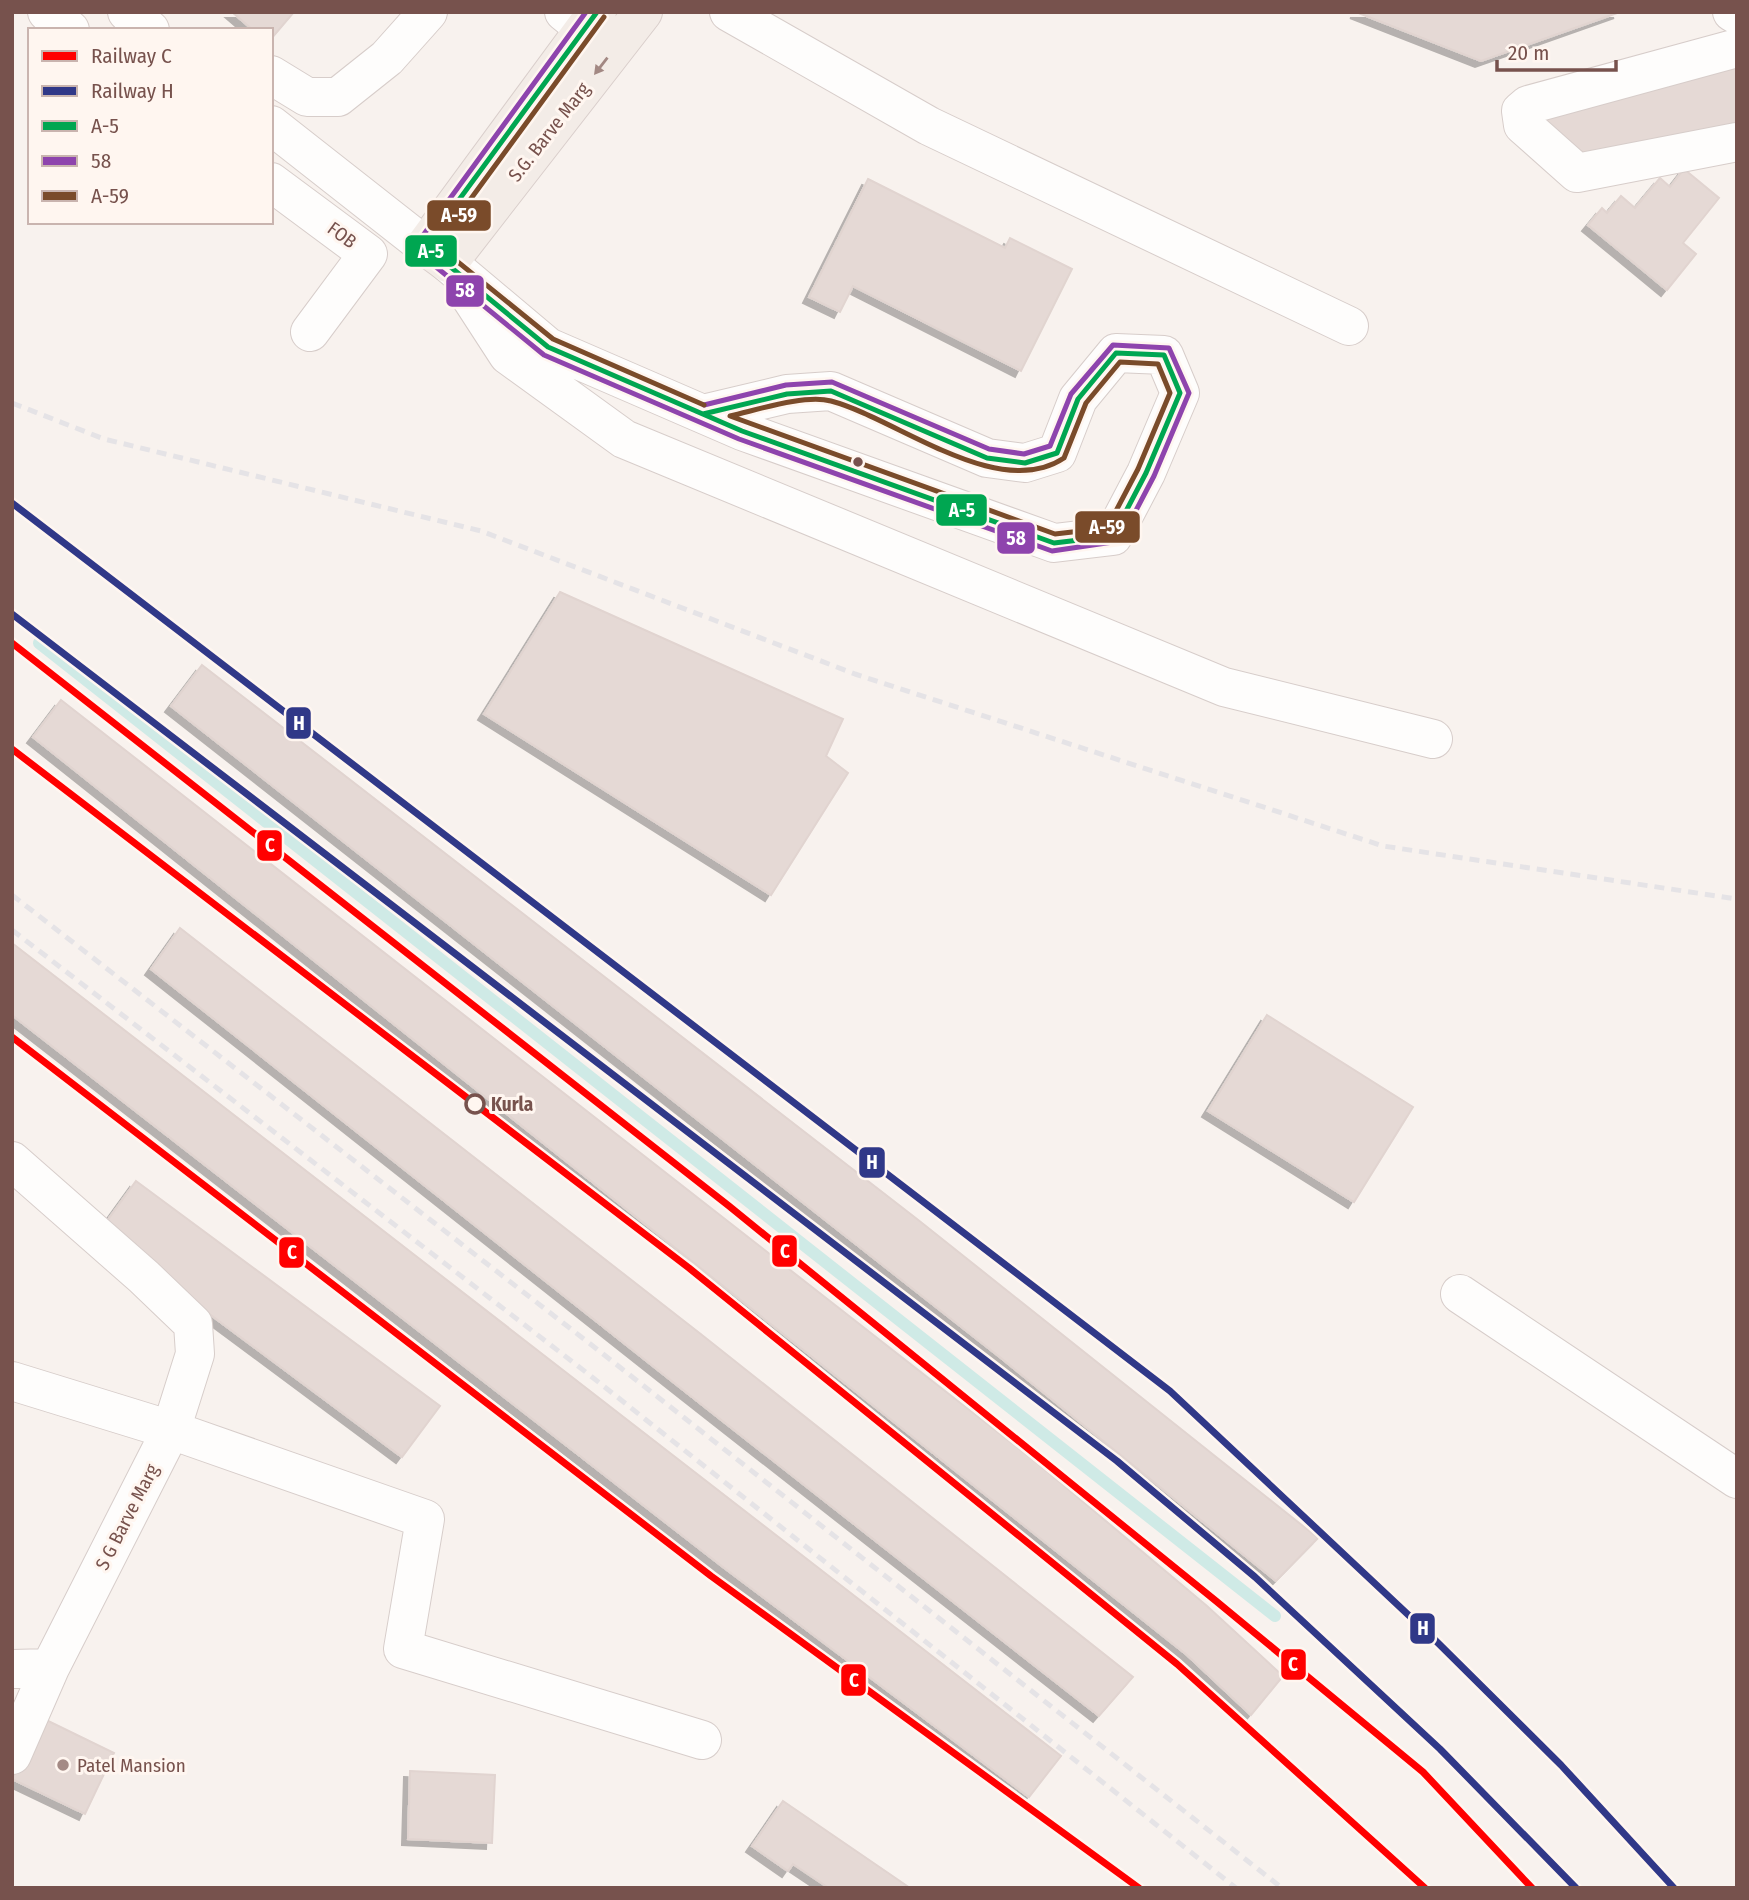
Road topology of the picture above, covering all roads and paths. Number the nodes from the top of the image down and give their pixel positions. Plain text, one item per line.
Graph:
1 (47, 12) edge
2 (127, 12) edge
3 (428, 12) edge
4 (643, 12) edge
5 (729, 12) edge
6 (1732, 12) edge
7 (1737, 15) edge
8 (582, 18) edge
9 (67, 28) edge
10 (147, 28) edge
11 (1737, 48) edge
12 (273, 76) edge
13 (273, 127) edge
14 (1737, 142) edge
15 (273, 183) edge
16 (436, 255) junction
17 (1349, 326) dead end
18 (310, 332) dead end
19 (703, 414) junction
20 (1433, 739) dead end
21 (12, 1161) edge
22 (1461, 1294) dead end
23 (12, 1381) edge
24 (171, 1430) junction
25 (1737, 1479) edge
26 (50, 1668) junction
27 (12, 1669) edge
28 (702, 1740) dead end
29 (12, 1755) edge

1 - 9 street
2 - 10 street
3 - 12 street
4 -> 16 main road, S.G. Barve Marg
5 - 17 street
6 - 7 street
8 - 16 main road
11 - 14 street
13 - 16 street
15 - 18 street, FOB
16 - 19 street
16 - 20 street
19 - 19 street
21 - 24 street, S G Barve Marg
22 - 25 street
23 - 24 street
24 - 26 street, S G Barve Marg
24 - 28 street
26 - 27 street
26 - 29 street, S G Barve Marg

